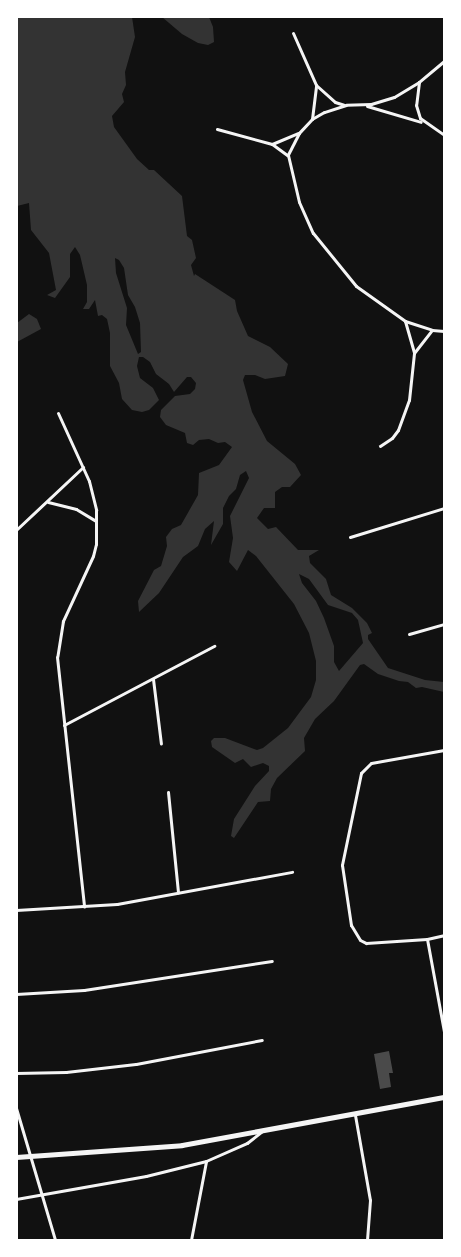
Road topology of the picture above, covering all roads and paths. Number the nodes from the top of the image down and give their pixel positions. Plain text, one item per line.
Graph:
1 (293, 33) dead end
2 (444, 61) edge
3 (420, 82) junction
4 (316, 85) junction
5 (346, 105) junction
6 (360, 105) junction
7 (312, 119) junction
8 (425, 124) junction
9 (217, 129) dead end
10 (299, 133) junction
11 (444, 135) edge
12 (272, 144) junction
13 (288, 156) junction
14 (405, 321) junction
15 (432, 330) junction
16 (444, 331) edge
17 (414, 353) junction
18 (58, 413) dead end
19 (380, 446) dead end
20 (83, 466) junction
21 (47, 502) junction
22 (444, 508) edge
23 (96, 521) junction
24 (16, 530) edge
25 (350, 537) dead end
26 (444, 624) edge
27 (409, 634) dead end
28 (214, 646) dead end
29 (153, 679) junction
30 (64, 725) junction
31 (161, 744) dead end
32 (444, 750) edge
33 (168, 792) dead end
34 (292, 872) dead end
35 (178, 893) junction
36 (84, 907) junction
37 (16, 909) edge
38 (444, 935) edge
39 (427, 939) junction
40 (272, 961) dead end
41 (16, 994) edge
42 (444, 1032) edge
43 (262, 1040) dead end
44 (16, 1073) edge
45 (444, 1097) edge
46 (16, 1108) edge
47 (355, 1113) junction
48 (264, 1129) junction
49 (31, 1156) junction
50 (16, 1157) edge
51 (206, 1161) junction
52 (42, 1195) junction
53 (16, 1198) edge
54 (55, 1240) edge
55 (191, 1240) edge
56 (367, 1240) edge

1 - 4 street
2 - 3 street
3 - 6 street
3 - 8 street
4 - 5 street
4 - 7 street
5 - 6 street
5 - 7 street
6 - 8 street
7 - 10 street
8 - 11 street
9 - 12 street
10 - 12 street
10 - 13 street
12 - 13 street
13 - 14 street
14 - 15 street
14 - 17 street
15 - 16 street
15 - 17 street
17 - 19 street
18 - 20 street
20 - 21 street
20 - 23 street
21 - 23 street
21 - 24 street
22 - 25 street
23 - 30 street
26 - 27 street
28 - 29 street
29 - 30 street
29 - 31 street
30 - 36 street
32 - 39 street
33 - 35 street
34 - 35 street
35 - 36 street
36 - 37 street
38 - 39 street
39 - 42 street
40 - 41 street
43 - 44 street
45 - 47 main road
46 - 49 street
47 - 48 main road
47 - 56 street
48 - 49 main road
48 - 51 street
49 - 50 main road
49 - 52 street
51 - 52 street
51 - 55 street
52 - 53 street
52 - 54 street

